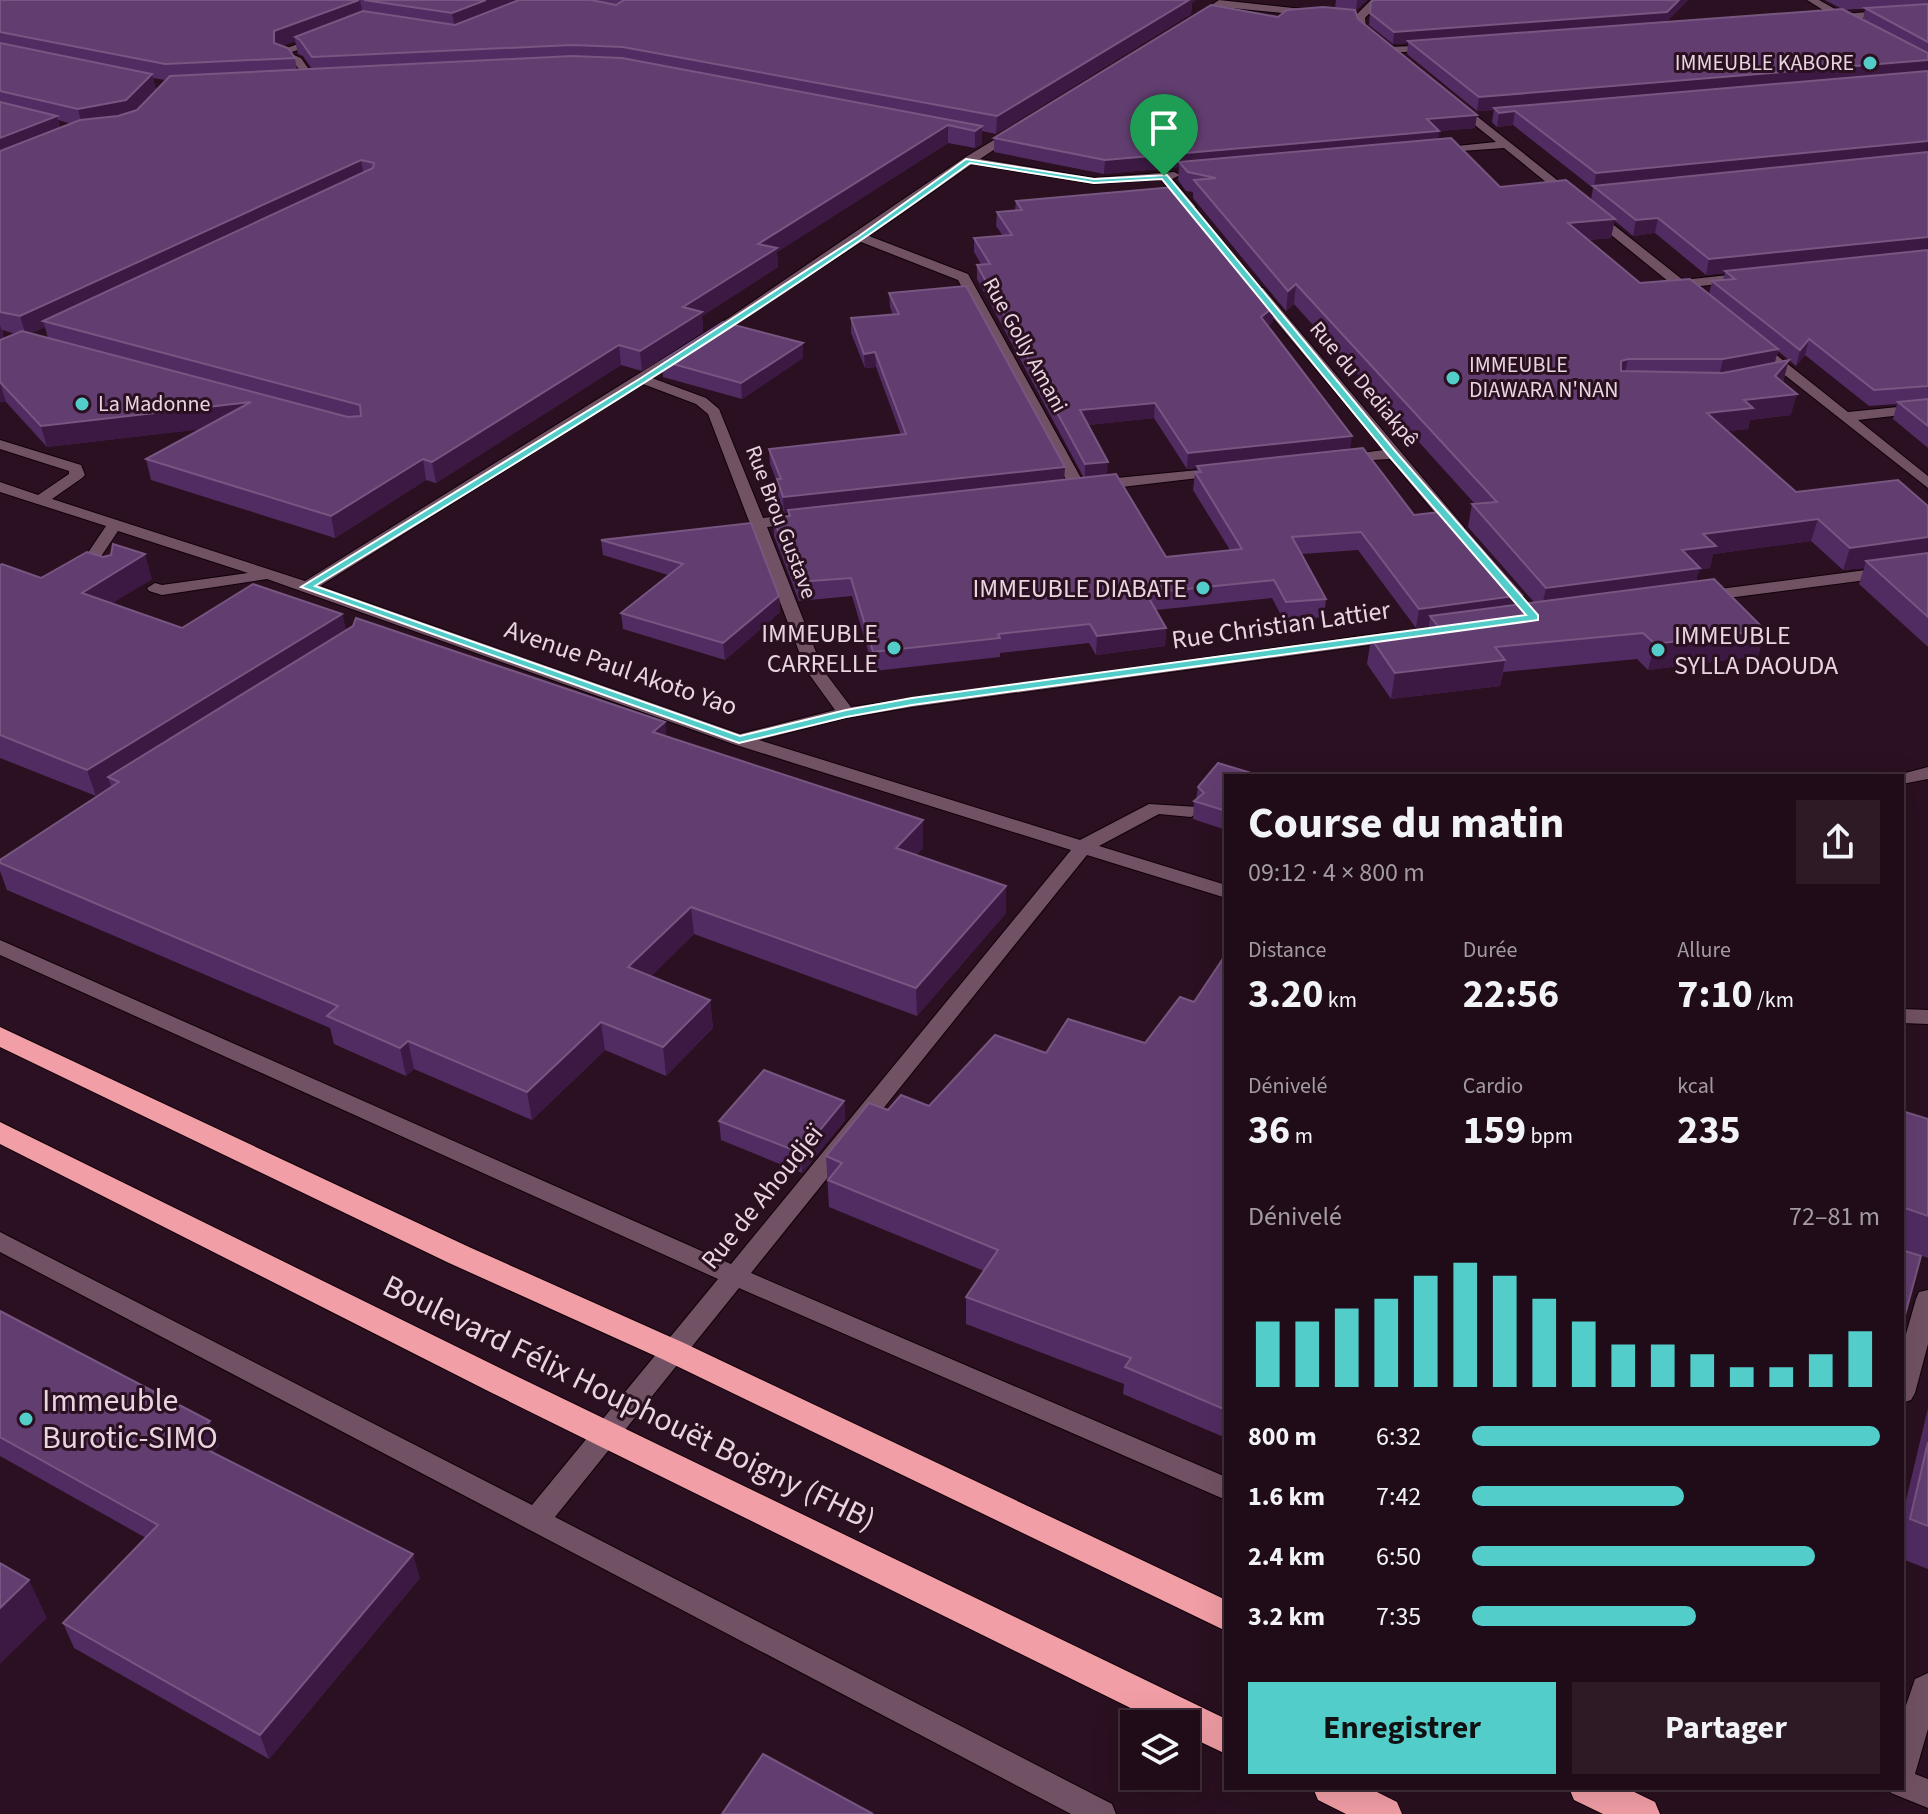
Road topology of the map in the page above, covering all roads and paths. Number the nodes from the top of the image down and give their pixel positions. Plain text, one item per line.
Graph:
1 (1377, 0) edge
2 (1812, 0) edge
3 (1223, 2) edge
4 (1928, 10) edge
5 (1328, 14) edge
6 (1344, 16) edge
7 (1359, 17) junction
8 (1842, 17) junction
9 (1810, 19) edge
10 (1181, 28) edge
11 (1866, 30) edge
12 (339, 31) edge
13 (1452, 45) edge
14 (1389, 50) junction
15 (1401, 60) edge
16 (327, 80) edge
17 (312, 81) junction
18 (297, 82) edge
19 (1449, 99) edge
20 (1488, 117) edge
21 (1473, 118) junction
22 (1025, 125) edge
23 (984, 138) edge
24 (999, 141) junction
25 (1504, 145) junction
26 (1427, 152) edge
27 (968, 160) junction
28 (1195, 174) edge
29 (1164, 176) junction
30 (1585, 195) edge
31 (1570, 197) junction
32 (1204, 225) edge
33 (862, 238) junction
34 (1244, 273) edge
35 (1757, 276) edge
36 (1680, 284) junction
37 (1704, 304) edge
38 (1741, 333) edge
39 (644, 380) junction
40 (1928, 408) edge
41 (1845, 417) junction
42 (0, 444) edge
43 (1393, 454) junction
44 (1330, 461) edge
45 (1235, 471) edge
46 (1928, 483) edge
47 (0, 487) edge
48 (40, 500) junction
49 (819, 516) edge
50 (758, 523) junction
51 (115, 524) junction
52 (1473, 547) edge
53 (1928, 567) edge
54 (111, 573) edge
55 (268, 575) junction
56 (307, 587) junction
57 (155, 588) dead end
58 (1691, 597) edge
59 (1409, 634) edge
60 (846, 713) junction
61 (739, 740) junction
62 (1928, 773) edge
63 (1904, 778) edge
64 (1191, 811) edge
65 (1084, 846) junction
66 (1224, 891) edge
67 (0, 947) edge
68 (1904, 1016) edge
69 (1928, 1017) edge
70 (0, 1036) edge
71 (0, 1132) edge
72 (0, 1241) edge
73 (734, 1275) junction
74 (1928, 1299) edge
75 (673, 1351) junction
76 (1904, 1386) edge
77 (605, 1434) junction
78 (1224, 1488) edge
79 (537, 1519) junction
80 (1224, 1615) edge
81 (1928, 1686) edge
82 (1224, 1736) edge
83 (1904, 1762) edge
84 (1904, 1784) edge
85 (1335, 1790) edge
86 (1591, 1790) edge
87 (1928, 1794) edge
88 (1101, 1814) edge
89 (1384, 1814) edge
90 (1642, 1814) edge

1 - 7 street
2 - 8 street
3 - 5 street
3 - 10 street
4 - 8 street
6 - 7 street
7 - 14 street
8 - 9 street
8 - 11 street
12 - 17 street
13 - 14 street
14 - 15 street
16 - 17 street
17 - 18 street
19 - 21 street
20 - 21 street
21 - 25 street
22 - 24 street
23 - 24 street
24 - 27 street
25 - 26 street
25 - 31 street
27 - 29 street
27 - 33 street
28 - 29 street
29 - 32 street
30 - 31 street
31 - 36 street
33 - 39 street
33 - 45 street, Rue Golly Amani
34 - 43 street, Rue du Dediakpê
35 - 36 street
36 - 37 street
38 - 41 street
39 - 50 street, Rue Brou Gustave
39 - 56 street
40 - 41 street
41 - 46 street
42 - 48 street
43 - 44 street
43 - 52 street, Rue du Dediakpê
47 - 48 street, Avenue Paul Akoto Yao
48 - 51 street, Avenue Paul Akoto Yao
49 - 50 street
50 - 60 street, Rue Brou Gustave
51 - 54 street
51 - 55 street, Avenue Paul Akoto Yao
53 - 58 street
55 - 56 street, Avenue Paul Akoto Yao
55 - 57 street
56 - 61 street, Avenue Paul Akoto Yao
59 - 60 street, Rue Christian Lattier
60 - 61 street, Rue Christian Lattier
61 - 65 street, Avenue Paul Akoto Yao
62 - 63 street
64 - 65 street
65 - 66 street, Avenue Paul Akoto Yao
65 - 73 street, Rue de Ahoudjeï
67 - 73 street
68 - 69 street
70 - 75 highway
71 - 77 highway, Boulevard Félix Houphouët Boigny (FHB)
72 - 79 street
73 - 75 street, Rue de Ahoudjeï
73 - 78 street
74 - 76 street
75 - 77 street, Rue de Ahoudjeï
75 - 80 highway
77 - 79 street, Rue de Ahoudjeï
77 - 82 highway, Boulevard Félix Houphouët Boigny (FHB)
79 - 88 street
81 - 83 street
84 - 87 street
85 - 89 highway
86 - 90 highway

